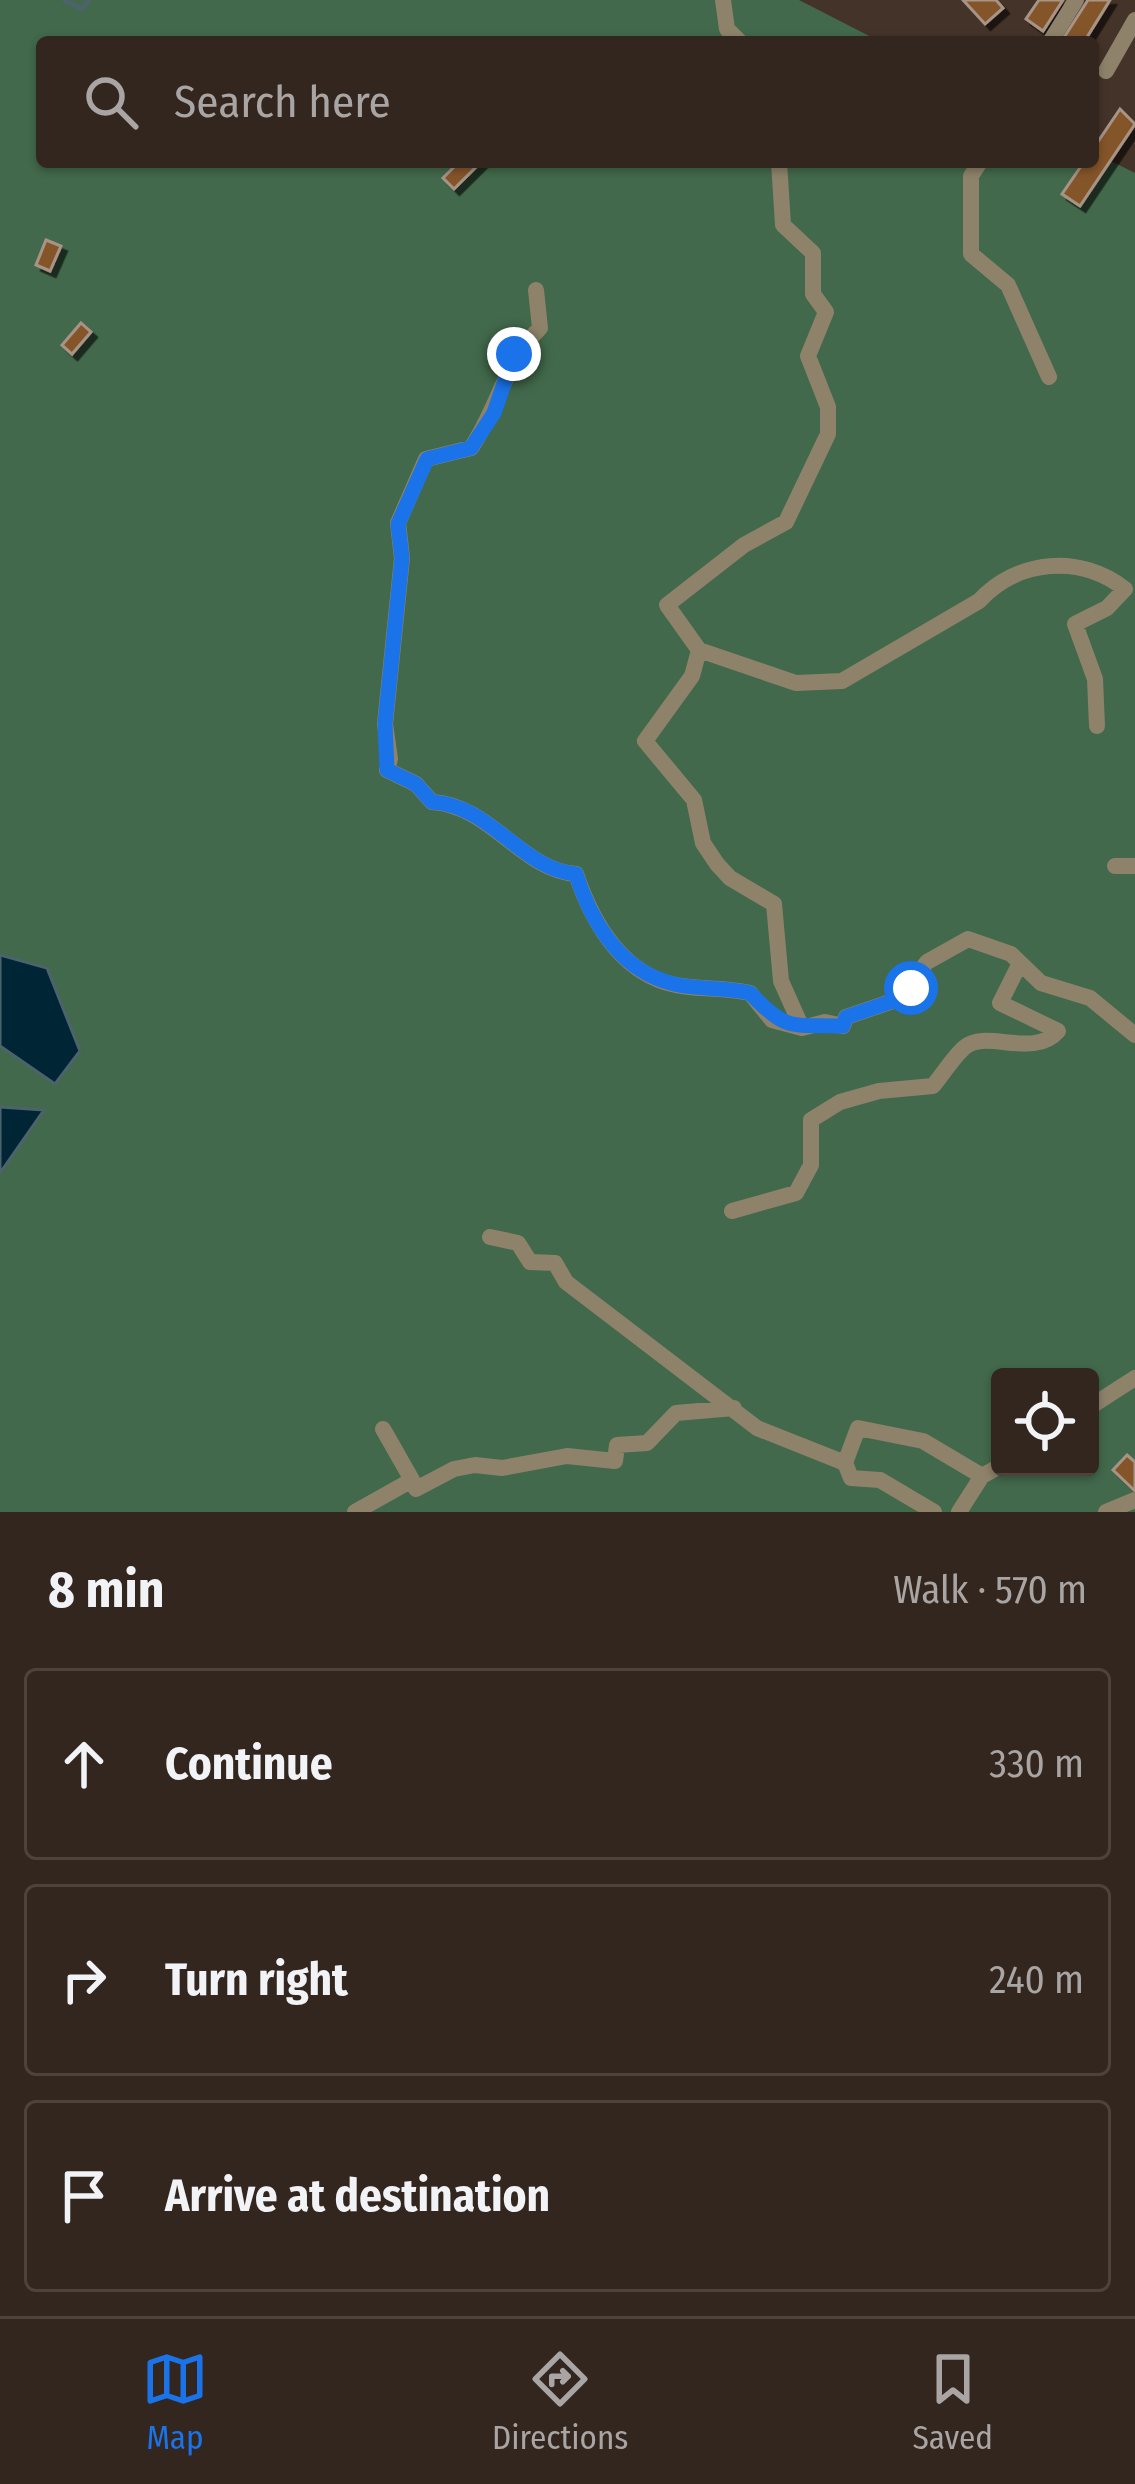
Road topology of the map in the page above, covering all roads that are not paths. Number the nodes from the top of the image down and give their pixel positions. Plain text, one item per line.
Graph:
1 (724, 0) edge
2 (1076, 0) edge
3 (1135, 20) edge
4 (734, 36) edge
5 (1054, 36) edge
6 (1106, 71) dead end
7 (779, 168) edge
8 (976, 168) edge
9 (536, 290) dead end
10 (1049, 377) dead end
11 (699, 650) junction
12 (1097, 726) dead end
13 (1115, 866) dead end
14 (1135, 866) edge
15 (1020, 963) junction
16 (802, 1028) junction
17 (1135, 1035) edge
18 (731, 1211) dead end
19 (490, 1238) dead end
20 (1135, 1378) edge
21 (1099, 1401) edge
22 (734, 1408) junction
23 (383, 1429) dead end
24 (845, 1463) junction
25 (991, 1471) edge
26 (982, 1476) junction
27 (412, 1480) junction
28 (1135, 1500) edge
29 (355, 1512) edge
30 (934, 1512) edge
31 (959, 1512) edge
32 (1106, 1512) edge

1 - 4 street
2 - 5 street
3 - 6 street
7 - 11 street
8 - 10 street
9 - 16 street
11 - 12 street
11 - 16 street
13 - 14 street
15 - 16 street
15 - 17 street
15 - 18 street
19 - 22 street
20 - 21 street
22 - 24 street
22 - 27 street
23 - 27 street
24 - 26 street
24 - 30 street
25 - 26 street
26 - 31 street
27 - 29 street
28 - 32 street

